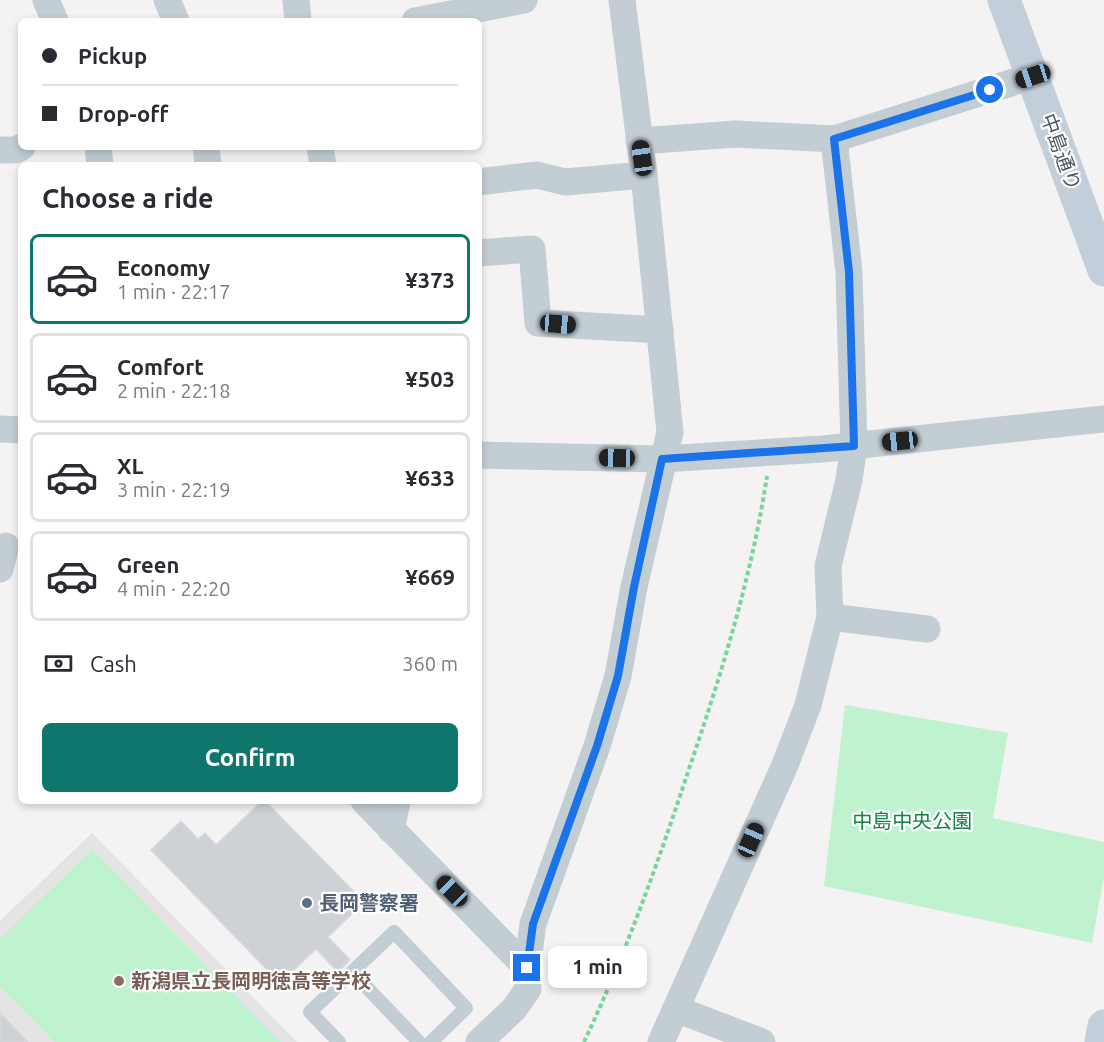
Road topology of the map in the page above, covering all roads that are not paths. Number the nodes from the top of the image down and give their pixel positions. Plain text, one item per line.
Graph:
1 (46, 0) edge
2 (167, 0) edge
3 (296, 0) edge
4 (524, 0) edge
5 (622, 0) edge
6 (1004, 0) edge
7 (54, 18) edge
8 (175, 18) edge
9 (298, 18) edge
10 (431, 18) edge
11 (1033, 76) junction
12 (834, 139) junction
13 (639, 141) junction
14 (18, 149) edge
15 (0, 150) edge
16 (644, 175) junction
17 (482, 182) edge
18 (482, 254) edge
19 (1104, 270) edge
20 (660, 330) junction
21 (1104, 419) edge
22 (0, 429) edge
23 (18, 430) edge
24 (854, 446) junction
25 (482, 455) edge
26 (662, 459) junction
27 (830, 617) junction
28 (927, 629) dead end
29 (366, 804) edge
30 (396, 804) edge
31 (391, 830) junction
32 (527, 968) junction
33 (352, 972) junction
34 (676, 1009) junction
35 (1104, 1026) edge
36 (339, 1042) edge
37 (419, 1042) edge
38 (431, 1042) edge
39 (479, 1042) edge
40 (661, 1042) edge
41 (762, 1042) edge
42 (1101, 1042) edge

1 - 7 street
2 - 8 street
3 - 9 street
4 - 10 street
5 - 13 street
6 - 11 street, 中島通り
11 - 12 street
11 - 19 street, 中島通り
12 - 13 street
12 - 24 street
13 - 16 street
14 - 15 street
16 - 17 street
16 - 20 street
18 - 20 street
20 - 26 street
21 - 24 street
22 - 23 street
24 - 26 street
24 - 27 street
25 - 26 street
26 - 32 street
27 - 28 street
27 - 34 street
29 - 31 street
30 - 31 street
31 - 32 street
32 - 39 street
33 - 36 lane
33 - 37 lane
33 - 38 lane
34 - 40 street
34 - 41 street
35 - 42 street

